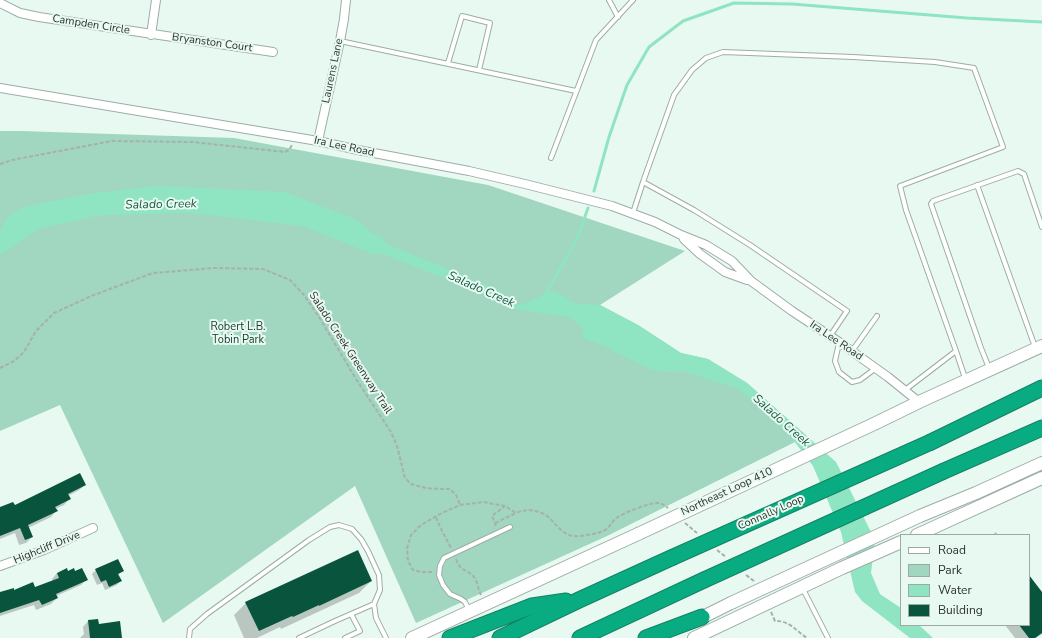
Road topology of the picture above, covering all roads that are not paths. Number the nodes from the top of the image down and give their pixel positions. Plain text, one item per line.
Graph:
1 (156, 0) edge
2 (346, 0) edge
3 (609, 0) edge
4 (633, 0) edge
5 (0, 2) edge
6 (618, 17) junction
7 (151, 35) junction
8 (340, 40) junction
9 (273, 52) dead end
10 (448, 63) junction
11 (479, 70) junction
12 (0, 88) edge
13 (576, 91) junction
14 (318, 140) junction
15 (550, 158) dead end
16 (644, 182) junction
17 (977, 186) junction
18 (633, 213) junction
19 (1042, 227) edge
20 (681, 235) junction
21 (751, 281) junction
22 (877, 316) dead end
23 (830, 336) junction
24 (839, 342) junction
25 (1039, 348) edge
26 (852, 351) junction
27 (956, 351) junction
28 (876, 368) junction
29 (990, 370) junction
30 (966, 381) junction
31 (1042, 388) edge
32 (904, 390) junction
33 (919, 402) junction
34 (1042, 428) edge
35 (1042, 463) edge
36 (1042, 478) edge
37 (510, 527) dead end
38 (93, 528) dead end
39 (919, 534) edge
40 (900, 542) edge
41 (0, 566) edge
42 (802, 587) junction
43 (579, 600) junction
44 (374, 604) junction
45 (470, 612) junction
46 (351, 614) junction
47 (702, 617) junction
48 (189, 638) edge
49 (298, 638) edge
50 (345, 638) edge
51 (386, 638) edge
52 (412, 638) edge
53 (450, 638) edge
54 (500, 638) edge
55 (580, 638) edge
56 (646, 638) edge
57 (662, 638) edge
58 (694, 638) edge
59 (828, 638) edge

1 - 7 street
2 - 8 street, Laurens Lane
3 - 6 lane
4 - 6 lane
5 - 7 street, Campden Circle
6 - 13 lane
7 - 9 street, Bryanston Court
8 - 10 lane
8 - 14 street, Laurens Lane
10 - 11 lane
10 - 11 lane
11 - 13 lane
12 - 14 street, Ira Lee Road
13 - 15 lane
14 - 18 street, Ira Lee Road
16 - 18 lane
16 - 23 lane
16 - 27 lane
17 - 19 lane
17 - 25 lane
17 - 29 lane
18 - 20 street, Ira Lee Road
20 - 21 street, Ira Lee Road
20 - 21 street, Ira Lee Road
21 - 23 street, Ira Lee Road
22 - 26 lane
23 - 24 street, Ira Lee Road
24 - 26 street, Ira Lee Road
24 - 28 lane
25 - 29 main road, Northeast Loop 410
26 - 28 street, Ira Lee Road
27 - 30 lane
27 - 32 lane
28 - 32 street, Ira Lee Road
29 - 30 main road, Northeast Loop 410
30 - 33 main road, Northeast Loop 410
31 - 43 highway, Connally Loop, bridge
32 - 33 street, Ira Lee Road
33 - 45 main road, Northeast Loop 410, bridge
34 - 55 highway, bridge
35 - 47 main road, bridge
36 - 39 main road
37 - 45 lane
38 - 41 street, Highcliff Drive
40 - 42 main road
42 - 58 main road
42 - 59 lane
43 - 53 highway
43 - 54 highway, Connally Loop
44 - 46 lane
44 - 48 lane
44 - 51 lane
45 - 52 main road, Northeast Loop 410
46 - 49 lane
46 - 50 lane
47 - 56 highway
47 - 57 main road

